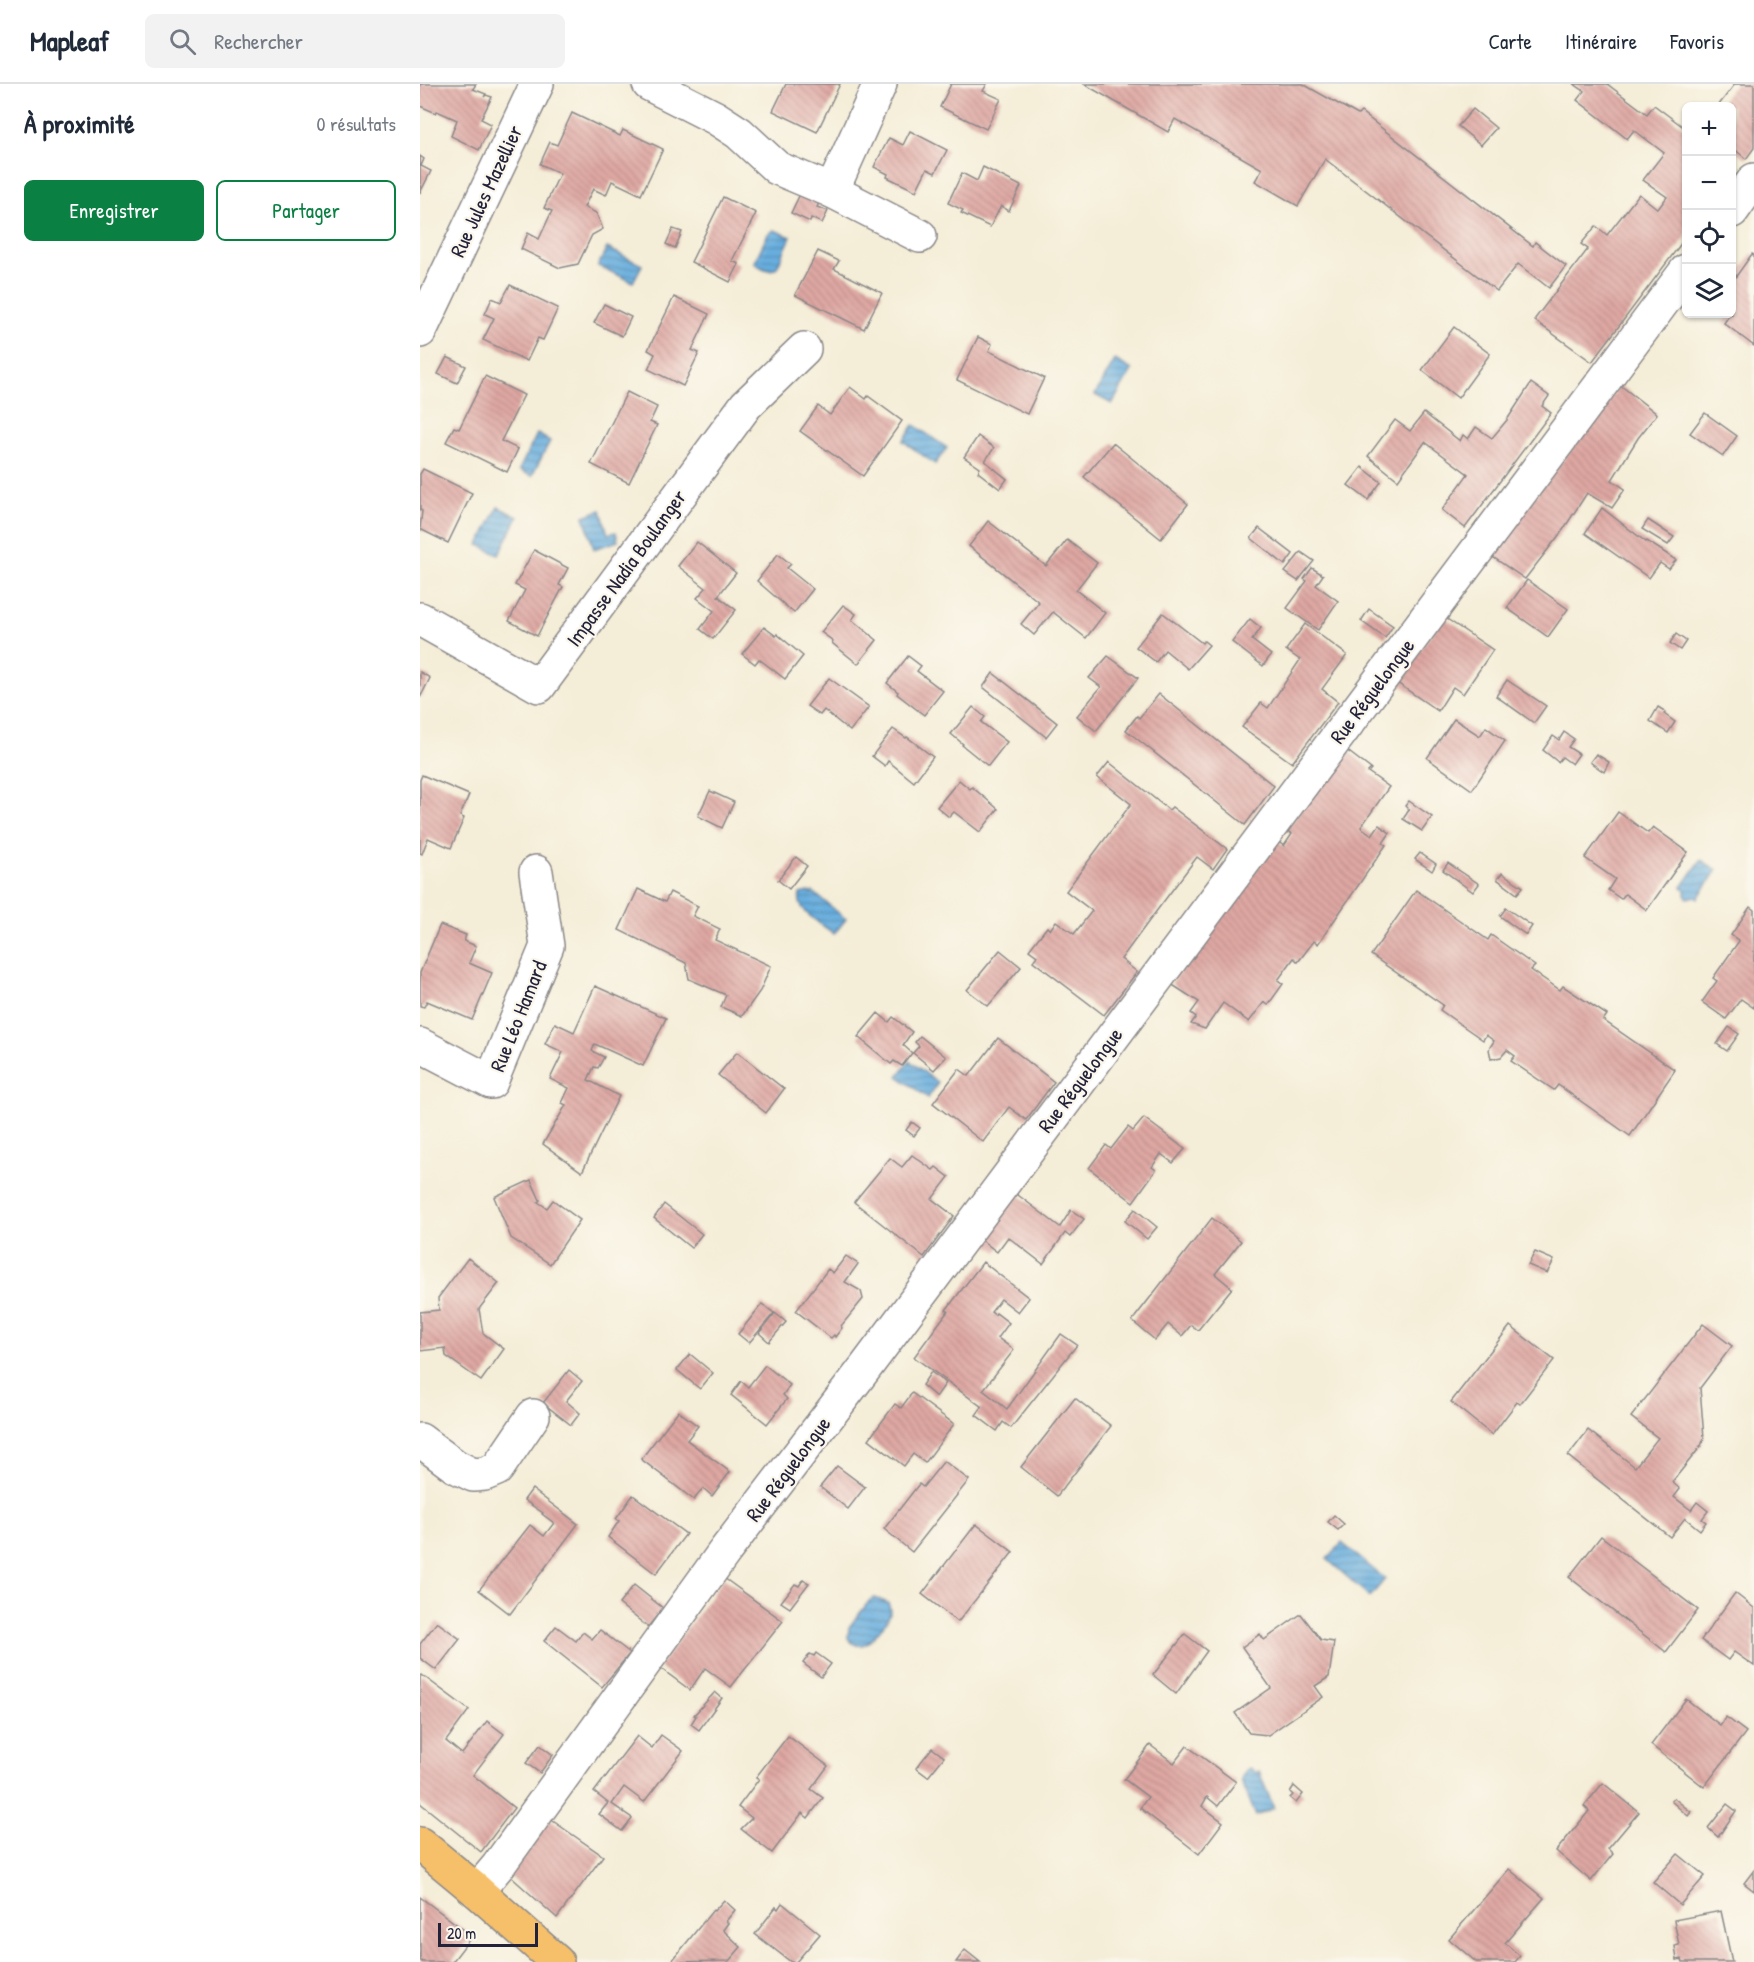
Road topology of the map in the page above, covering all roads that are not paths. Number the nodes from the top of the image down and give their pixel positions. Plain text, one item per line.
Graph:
1 (537, 84) edge
2 (649, 84) edge
3 (880, 84) edge
4 (1754, 180) edge
5 (832, 191) junction
6 (1732, 210) edge
7 (920, 236) dead end
8 (1682, 276) edge
9 (420, 331) edge
10 (804, 349) dead end
11 (420, 619) edge
12 (536, 872) dead end
13 (420, 1045) edge
14 (533, 1416) dead end
15 (420, 1440) edge
16 (420, 1844) edge
17 (477, 1891) junction
18 (557, 1962) edge

1 - 9 street, Rue Jules Mazellier
2 - 5 street
3 - 5 street
4 - 6 street
5 - 7 street
8 - 17 street, Rue Réguelongue
10 - 11 street, Impasse Nadia Boulanger
12 - 13 street, Rue Léo Hamard
14 - 15 street
16 - 17 main road
17 - 18 main road

